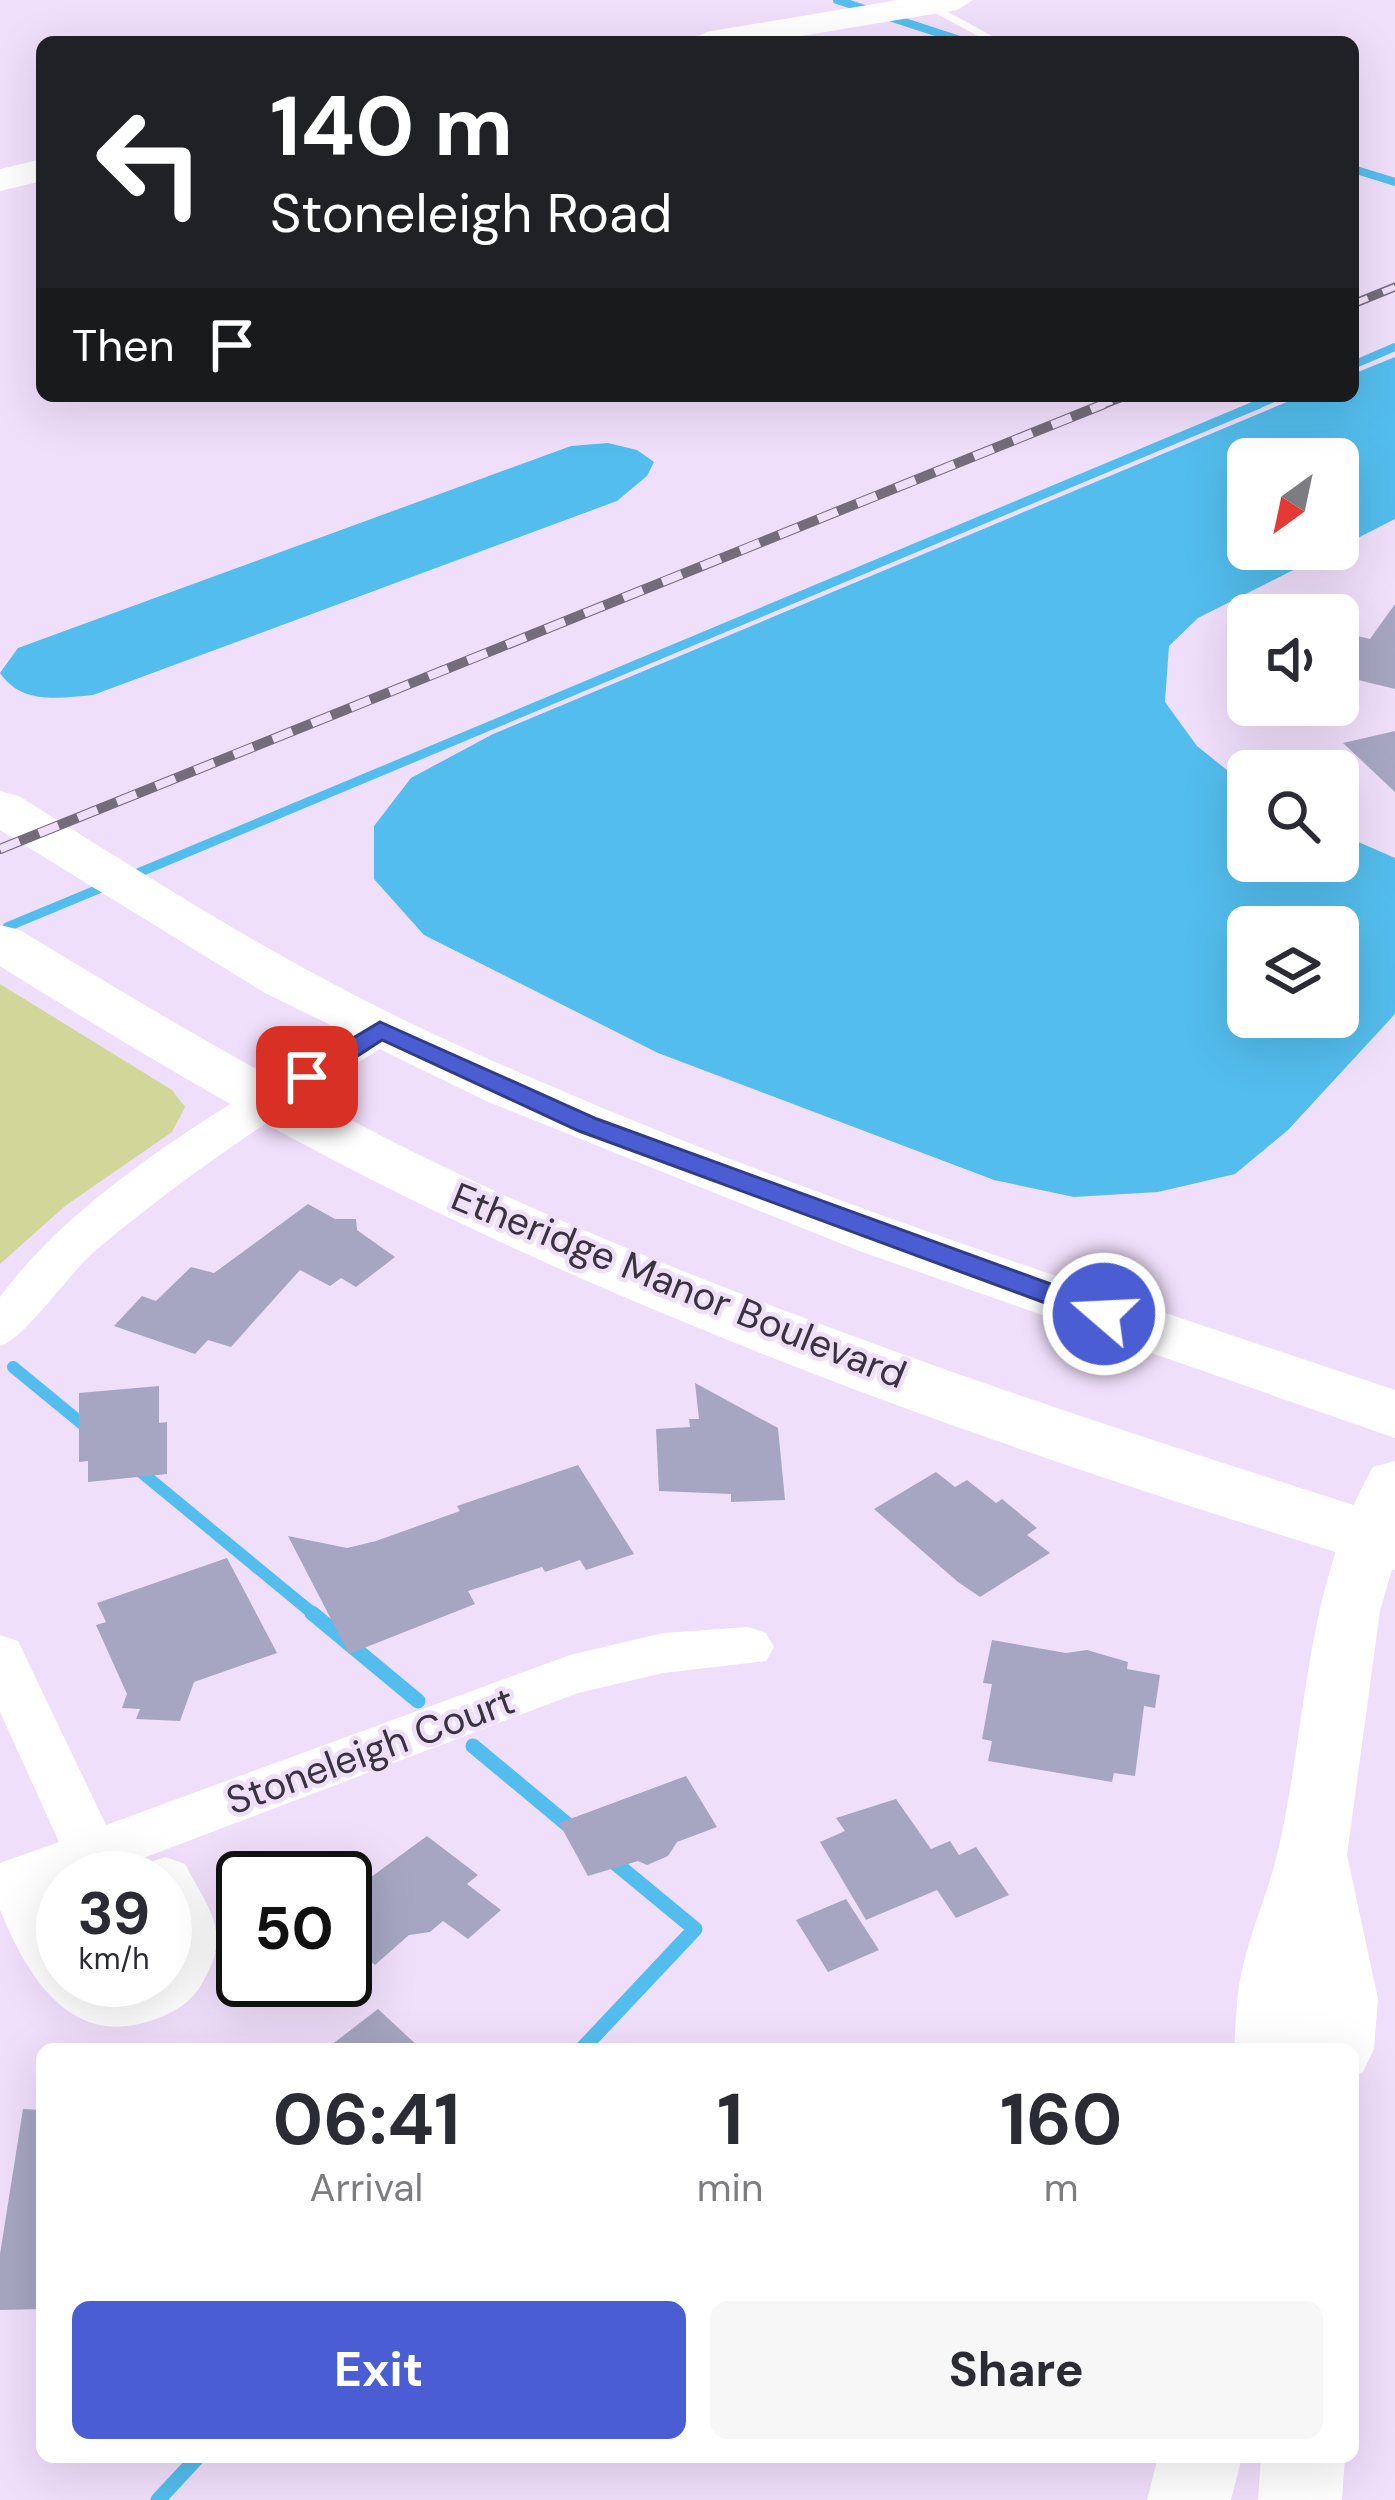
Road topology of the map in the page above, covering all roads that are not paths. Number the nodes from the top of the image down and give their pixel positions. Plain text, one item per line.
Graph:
1 (943, 3) edge
2 (742, 36) edge
3 (989, 36) edge
4 (36, 171) edge
5 (0, 180) edge
6 (0, 808) edge
7 (0, 942) edge
8 (380, 1030) junction
9 (270, 1100) junction
10 (0, 1330) edge
11 (1395, 1414) edge
12 (1387, 1521) edge
13 (748, 1647) dead end
14 (0, 1654) edge
15 (91, 1851) edge
16 (185, 1851) edge
17 (1313, 1852) junction
18 (10, 1883) edge
19 (36, 1929) edge
20 (1272, 2043) edge
21 (1338, 2043) edge
22 (1198, 2463) edge
23 (1303, 2463) edge
24 (1189, 2500) edge
25 (1300, 2500) edge

1 - 2 main road
1 - 3 lane
4 - 5 main road
6 - 8 main road
7 - 9 main road, Etheridge Manor Boulevard
8 - 9 street
8 - 11 main road
9 - 10 street
9 - 12 main road, Etheridge Manor Boulevard
12 - 17 street
13 - 16 street, Stoneleigh Court
14 - 15 street
17 - 20 street
17 - 21 street
18 - 19 street
22 - 24 street
23 - 25 street

